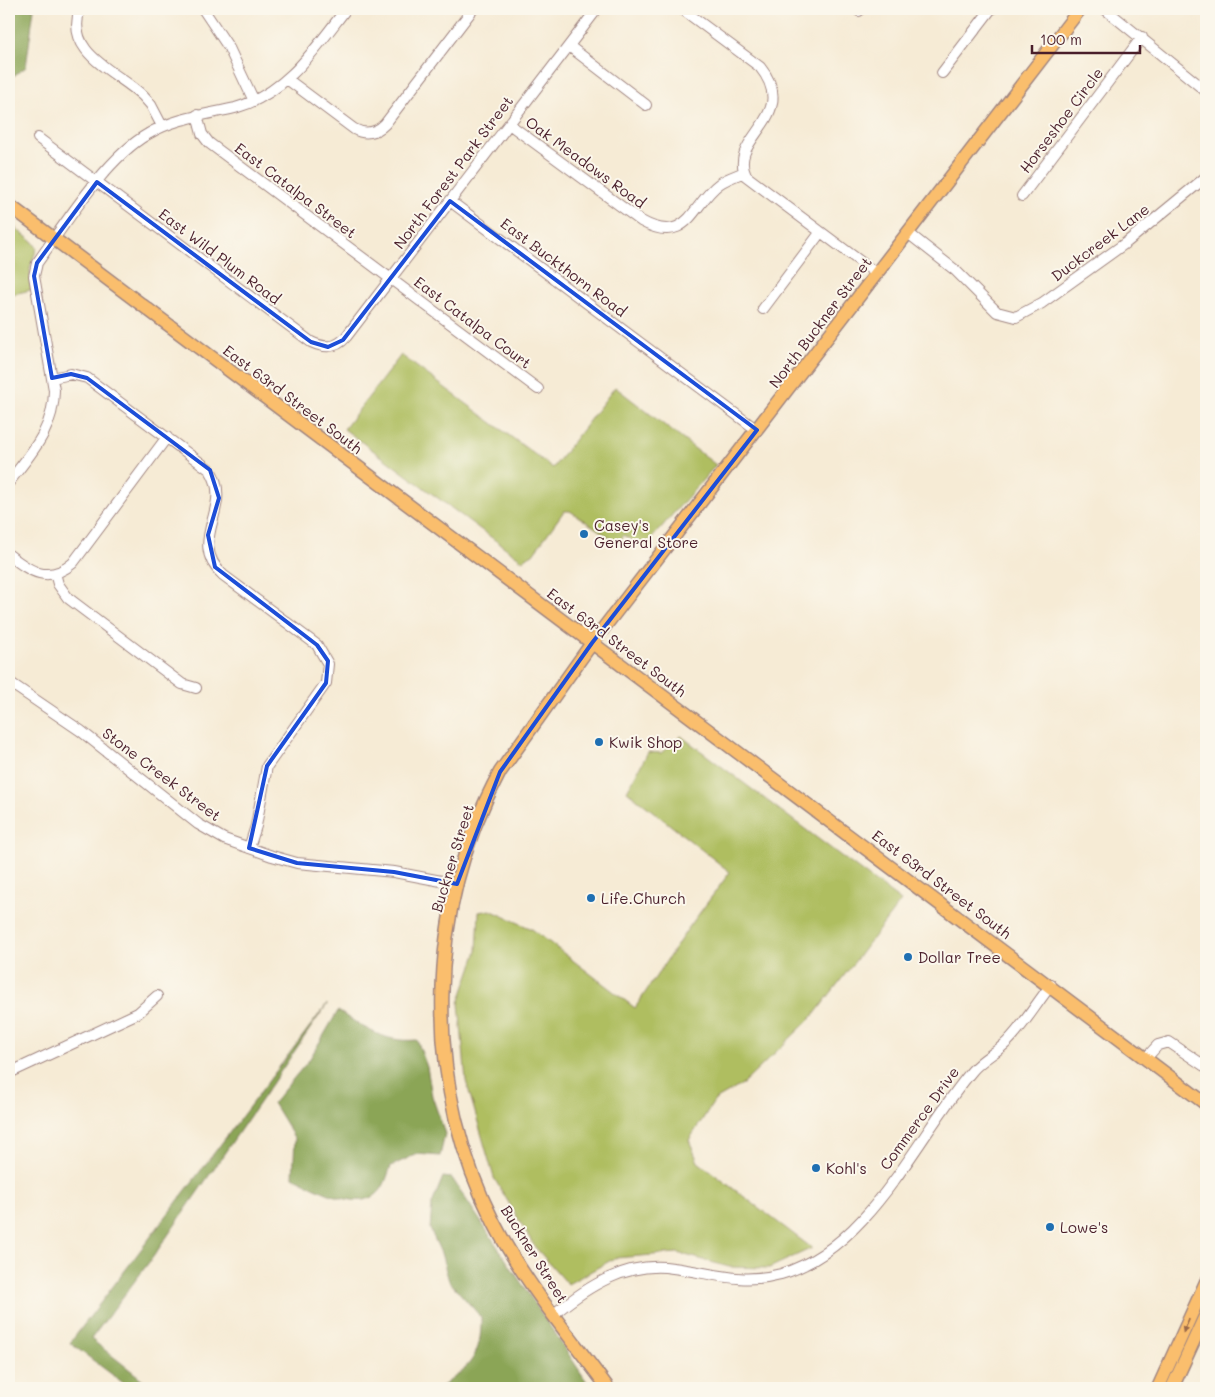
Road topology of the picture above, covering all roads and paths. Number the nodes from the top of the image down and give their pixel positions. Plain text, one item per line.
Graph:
1 (80, 9) edge
2 (203, 9) edge
3 (346, 9) edge
4 (473, 9) edge
5 (597, 9) edge
6 (682, 9) edge
7 (991, 9) edge
8 (1080, 9) edge
9 (1105, 9) edge
10 (1142, 37) junction
11 (568, 46) junction
12 (942, 73) dead end
13 (287, 79) junction
14 (1206, 91) edge
15 (254, 101) junction
16 (646, 105) dead end
17 (198, 115) junction
18 (509, 124) junction
19 (162, 126) junction
20 (38, 138) dead end
21 (744, 172) junction
22 (1206, 178) edge
23 (97, 182) junction
24 (1022, 196) dead end
25 (450, 201) junction
26 (9, 205) edge
27 (820, 233) junction
28 (908, 233) junction
29 (54, 240) junction
30 (877, 274) junction
31 (391, 279) junction
32 (762, 309) dead end
33 (328, 347) joint
34 (52, 378) junction
35 (538, 389) dead end
36 (757, 430) junction
37 (167, 437) junction
38 (9, 482) edge
39 (9, 555) edge
40 (55, 573) junction
41 (588, 648) junction
42 (9, 682) edge
43 (196, 688) dead end
44 (249, 848) junction
45 (458, 884) junction
46 (1051, 985) junction
47 (158, 996) dead end
48 (1147, 1057) junction
49 (1206, 1067) edge
50 (9, 1073) edge
51 (1206, 1104) edge
52 (1206, 1282) edge
53 (554, 1314) junction
54 (1206, 1314) edge
55 (608, 1388) edge
56 (1158, 1388) edge
57 (1172, 1388) edge

1 - 19 street
2 - 15 street
3 - 13 street
4 - 13 street
5 - 11 street, North Forest Park Street
6 - 21 street
7 - 12 street
8 - 28 main road, North Buckner Street
9 - 10 street
10 - 14 street
10 - 24 street, Horseshoe Circle
11 - 16 street
11 - 18 street, North Forest Park Street
13 - 15 street
15 - 17 street
17 - 19 street
17 - 31 street, East Catalpa Street
18 - 21 street, Oak Meadows Road
18 - 25 street, North Forest Park Street
19 - 23 street
20 - 23 street, East Wild Plum Road
21 - 27 street
22 - 28 street, Duckcreek Lane
23 - 29 street
23 - 33 street, East Wild Plum Road
25 - 31 street, North Forest Park Street
25 - 36 street, East Buckthorn Road
26 - 29 main road, East 63rd Street South
27 - 30 street
27 - 32 street
28 - 30 main road, North Buckner Street
29 - 34 street
29 - 41 main road, East 63rd Street South
30 - 36 main road, North Buckner Street
31 - 33 street, North Forest Park Street
31 - 35 street, East Catalpa Court
34 - 37 street
34 - 38 street
36 - 41 main road, North Buckner Street
37 - 40 street
37 - 44 street
39 - 40 street
40 - 43 street
41 - 45 main road, Buckner Street
41 - 46 main road, East 63rd Street South
42 - 44 street, Stone Creek Street
44 - 45 street, Stone Creek Street
45 - 53 main road, Buckner Street
46 - 48 main road, East 63rd Street South
46 - 53 street, Commerce Drive
47 - 50 street
48 - 49 street
48 - 51 main road, East 63rd Street South
52 -> 56 main road
53 - 55 main road, Buckner Street
54 - 57 main road

